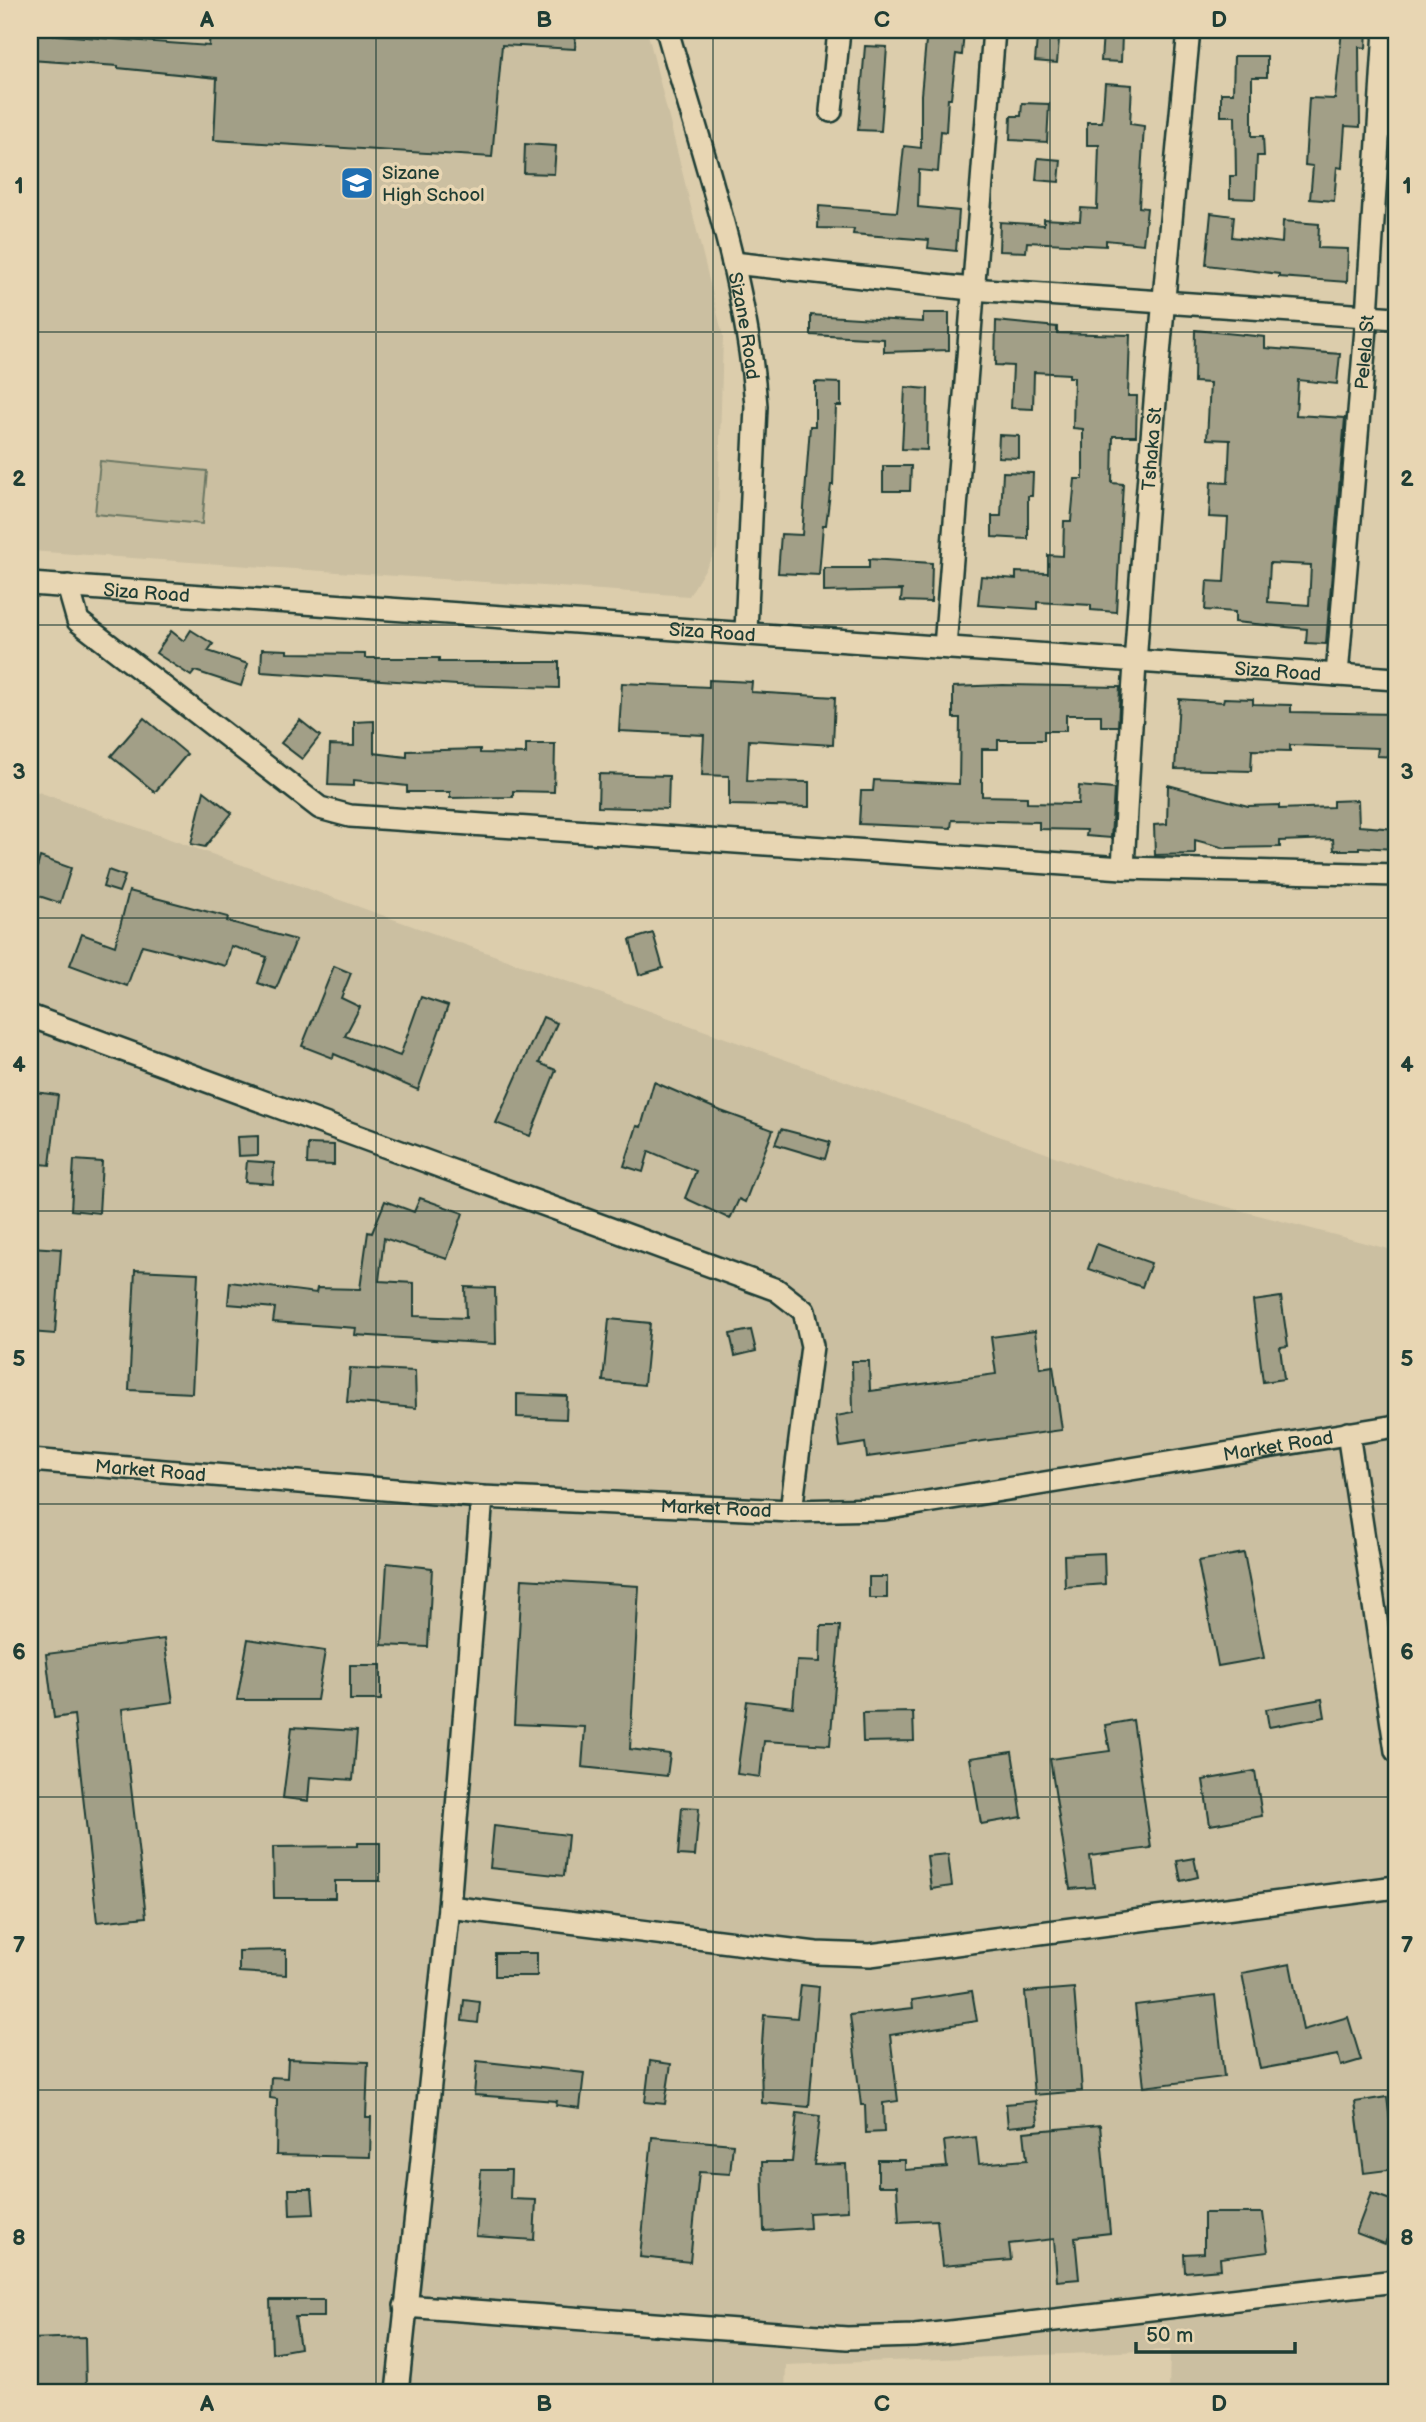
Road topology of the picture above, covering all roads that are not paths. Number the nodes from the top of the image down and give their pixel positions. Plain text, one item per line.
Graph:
1 (667, 30) edge
2 (839, 30) edge
3 (994, 30) edge
4 (1189, 30) edge
5 (1385, 30) edge
6 (831, 111) dead end
7 (733, 263) junction
8 (971, 289) junction
9 (1162, 303) junction
10 (1367, 316) junction
11 (1396, 318) edge
12 (30, 584) edge
13 (68, 586) junction
14 (746, 631) junction
15 (945, 647) junction
16 (1133, 659) junction
17 (1337, 675) junction
18 (1396, 679) edge
19 (1123, 868) junction
20 (1396, 875) edge
21 (30, 1016) edge
22 (1396, 1426) edge
23 (1348, 1433) junction
24 (30, 1460) edge
25 (482, 1497) junction
26 (792, 1511) junction
27 (1396, 1751) edge
28 (1396, 1887) edge
29 (449, 1907) junction
30 (1396, 2281) edge
31 (405, 2306) junction
32 (397, 2392) edge

1 - 7 street, Sizane Road
2 - 6 street
3 - 8 street
4 - 9 street, Tshaka St
5 - 10 street, Pelela St
7 - 8 street
7 - 14 street, Sizane Road
8 - 9 street
8 - 15 street
9 - 10 street
9 - 16 street, Tshaka St
10 - 11 street
10 - 17 street, Pelela St
12 - 13 street, Siza Road
13 - 14 street, Siza Road
13 - 19 street
14 - 15 street, Siza Road
15 - 16 street, Siza Road
16 - 17 street, Siza Road
16 - 19 street, Tshaka St
17 - 18 street, Siza Road
19 - 20 street
21 - 26 street
22 - 23 street, Market Road
23 - 26 street, Market Road
23 - 27 street
24 - 25 street, Market Road
25 - 26 street, Market Road
25 - 29 street
28 - 29 street
29 - 31 street
30 - 31 street
31 - 32 street

